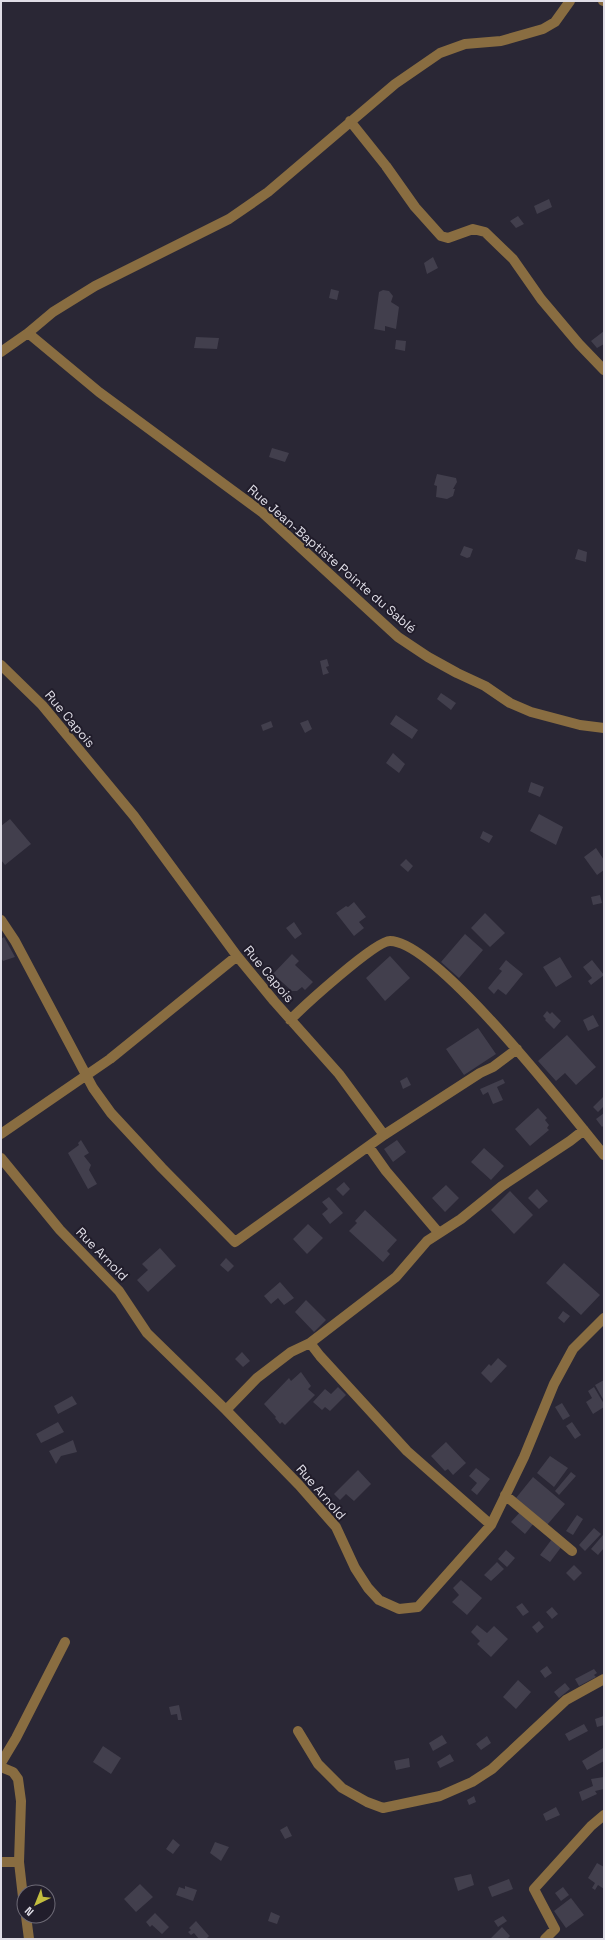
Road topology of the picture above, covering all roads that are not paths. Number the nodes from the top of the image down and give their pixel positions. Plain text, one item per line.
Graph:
1 (570, 1) edge
2 (350, 121) junction
3 (28, 333) junction
4 (1, 352) edge
5 (604, 370) edge
6 (1, 665) edge
7 (604, 728) edge
8 (1, 920) edge
9 (237, 956) junction
10 (290, 1020) junction
11 (517, 1049) junction
12 (87, 1076) junction
13 (584, 1130) junction
14 (1, 1134) edge
15 (384, 1135) junction
16 (369, 1147) junction
17 (604, 1155) edge
18 (1, 1158) edge
19 (438, 1232) junction
20 (604, 1318) edge
21 (310, 1343) junction
22 (226, 1410) junction
23 (505, 1495) junction
24 (491, 1525) junction
25 (572, 1551) dead end
26 (65, 1642) dead end
27 (604, 1679) edge
28 (298, 1732) dead end
29 (1, 1763) edge
30 (1, 1766) edge
31 (604, 1815) edge
32 (1, 1862) edge
33 (19, 1862) junction
34 (22, 1884) edge
35 (27, 1924) edge
36 (29, 1939) edge
37 (545, 1939) edge

1 - 2 street
2 - 3 street
2 - 5 street
3 - 4 street
3 - 7 street, Rue Jean-Baptiste Pointe du Sablé
6 - 9 street, Rue Capois
8 - 12 street
9 - 10 street, Rue Capois
9 - 12 street
10 - 11 street, Rue Capois
10 - 15 street
11 - 13 street, Rue Capois
11 - 15 street
12 - 14 street
12 - 16 street
13 - 17 street, Rue Capois
13 - 19 street
15 - 16 street
16 - 19 street
18 - 22 street, Rue Arnold
19 - 21 street
20 - 23 street, Rue Arnold
21 - 22 street
21 - 24 street
22 - 24 street, Rue Arnold
23 - 24 street, Rue Arnold
23 - 25 street
26 - 29 street
27 - 28 street
30 - 33 street
31 - 37 street
32 - 33 street
33 - 34 street
35 - 36 street

